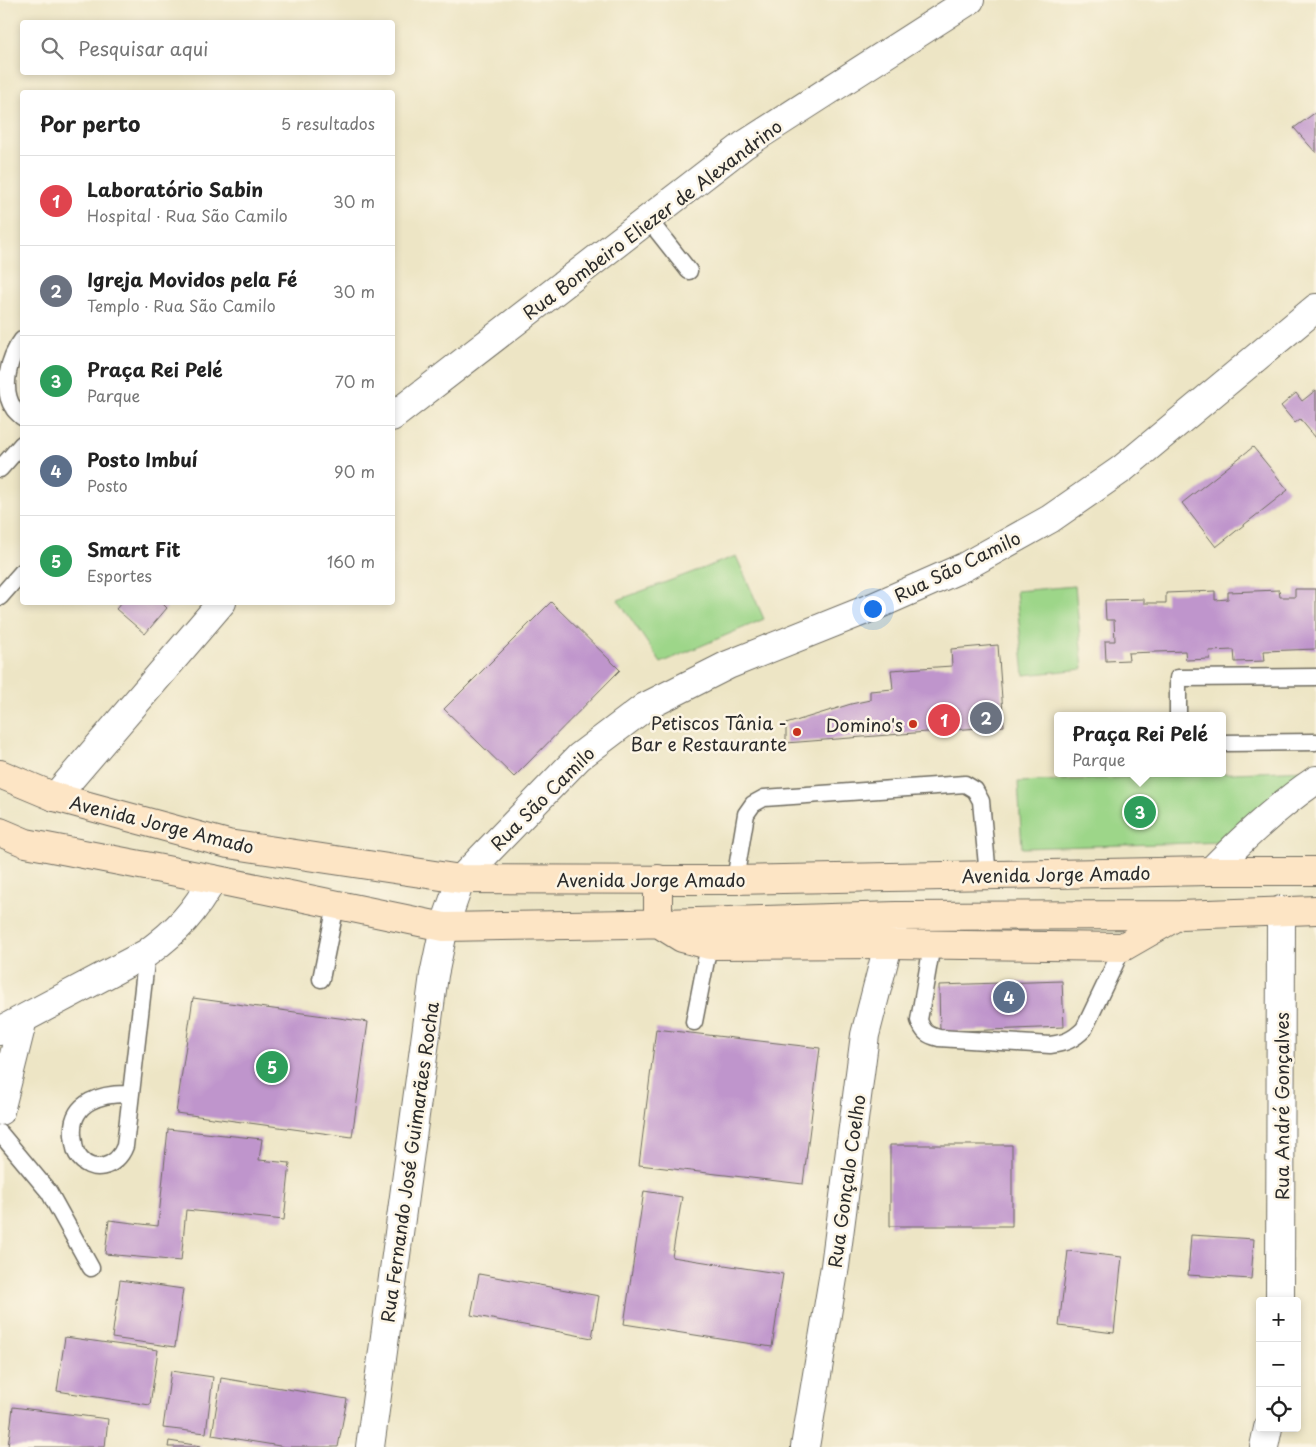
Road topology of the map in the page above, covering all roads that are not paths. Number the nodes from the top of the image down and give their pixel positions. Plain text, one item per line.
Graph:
1 (970, 0) edge
2 (648, 219) junction
3 (689, 271) dead end
4 (1316, 308) edge
5 (20, 343) edge
6 (20, 415) edge
7 (395, 415) edge
8 (20, 446) edge
9 (0, 469) edge
10 (20, 574) edge
11 (0, 597) edge
12 (219, 605) edge
13 (1316, 677) edge
14 (1178, 712) edge
15 (1316, 742) edge
16 (1226, 743) edge
17 (0, 774) edge
18 (1316, 780) edge
19 (55, 797) junction
20 (0, 832) edge
21 (1212, 871) junction
22 (1316, 871) edge
23 (988, 876) junction
24 (213, 879) junction
25 (461, 879) junction
26 (658, 879) junction
27 (735, 880) junction
28 (336, 905) junction
29 (1281, 910) junction
30 (1316, 910) edge
31 (1180, 915) junction
32 (896, 916) junction
33 (658, 924) junction
34 (444, 927) junction
35 (888, 944) junction
36 (709, 945) junction
37 (932, 945) junction
38 (1122, 947) junction
39 (147, 952) junction
40 (320, 979) dead end
41 (694, 1022) dead end
42 (12, 1025) edge
43 (130, 1094) junction
44 (0, 1110) edge
45 (0, 1133) edge
46 (91, 1268) dead end
47 (1280, 1297) edge
48 (1267, 1432) edge
49 (370, 1447) edge
50 (805, 1447) edge
51 (1264, 1447) edge

1 - 2 street, Rua Bombeiro Eliezer de Alexandrino
2 - 3 lane
2 - 7 street, Rua Bombeiro Eliezer de Alexandrino
4 - 25 street, Rua São Camilo
5 - 6 lane
8 - 9 lane
10 - 11 lane
12 - 19 street
13 - 14 lane
15 - 16 lane
17 - 19 main road, Avenida Jorge Amado
18 - 21 street
19 - 25 main road, Avenida Jorge Amado
20 - 24 main road
21 - 22 main road, Avenida Jorge Amado
21 - 23 main road, Avenida Jorge Amado
23 - 27 main road, Avenida Jorge Amado
23 - 27 lane
24 - 28 main road
24 - 39 street
25 - 26 main road, Avenida Jorge Amado
25 - 34 street, Rua Fernando José Guimarães Rocha
26 - 27 main road, Avenida Jorge Amado
26 - 33 main road
28 - 34 main road
28 - 40 lane
29 - 30 main road
29 - 31 main road
29 - 47 street, Rua André Gonçalves
31 - 32 main road
31 - 38 main road
32 - 33 main road
32 - 35 street, Rua Gonçalo Coelho
33 - 34 main road
33 - 36 main road
34 - 49 street, Rua Fernando José Guimarães Rocha
35 - 36 main road
35 - 37 main road
35 - 50 street, Rua Gonçalo Coelho
36 - 41 lane
37 - 38 main road
37 - 38 lane
39 - 42 street
39 - 43 lane
42 - 44 street
43 - 43 lane
45 - 46 lane
48 - 51 street

